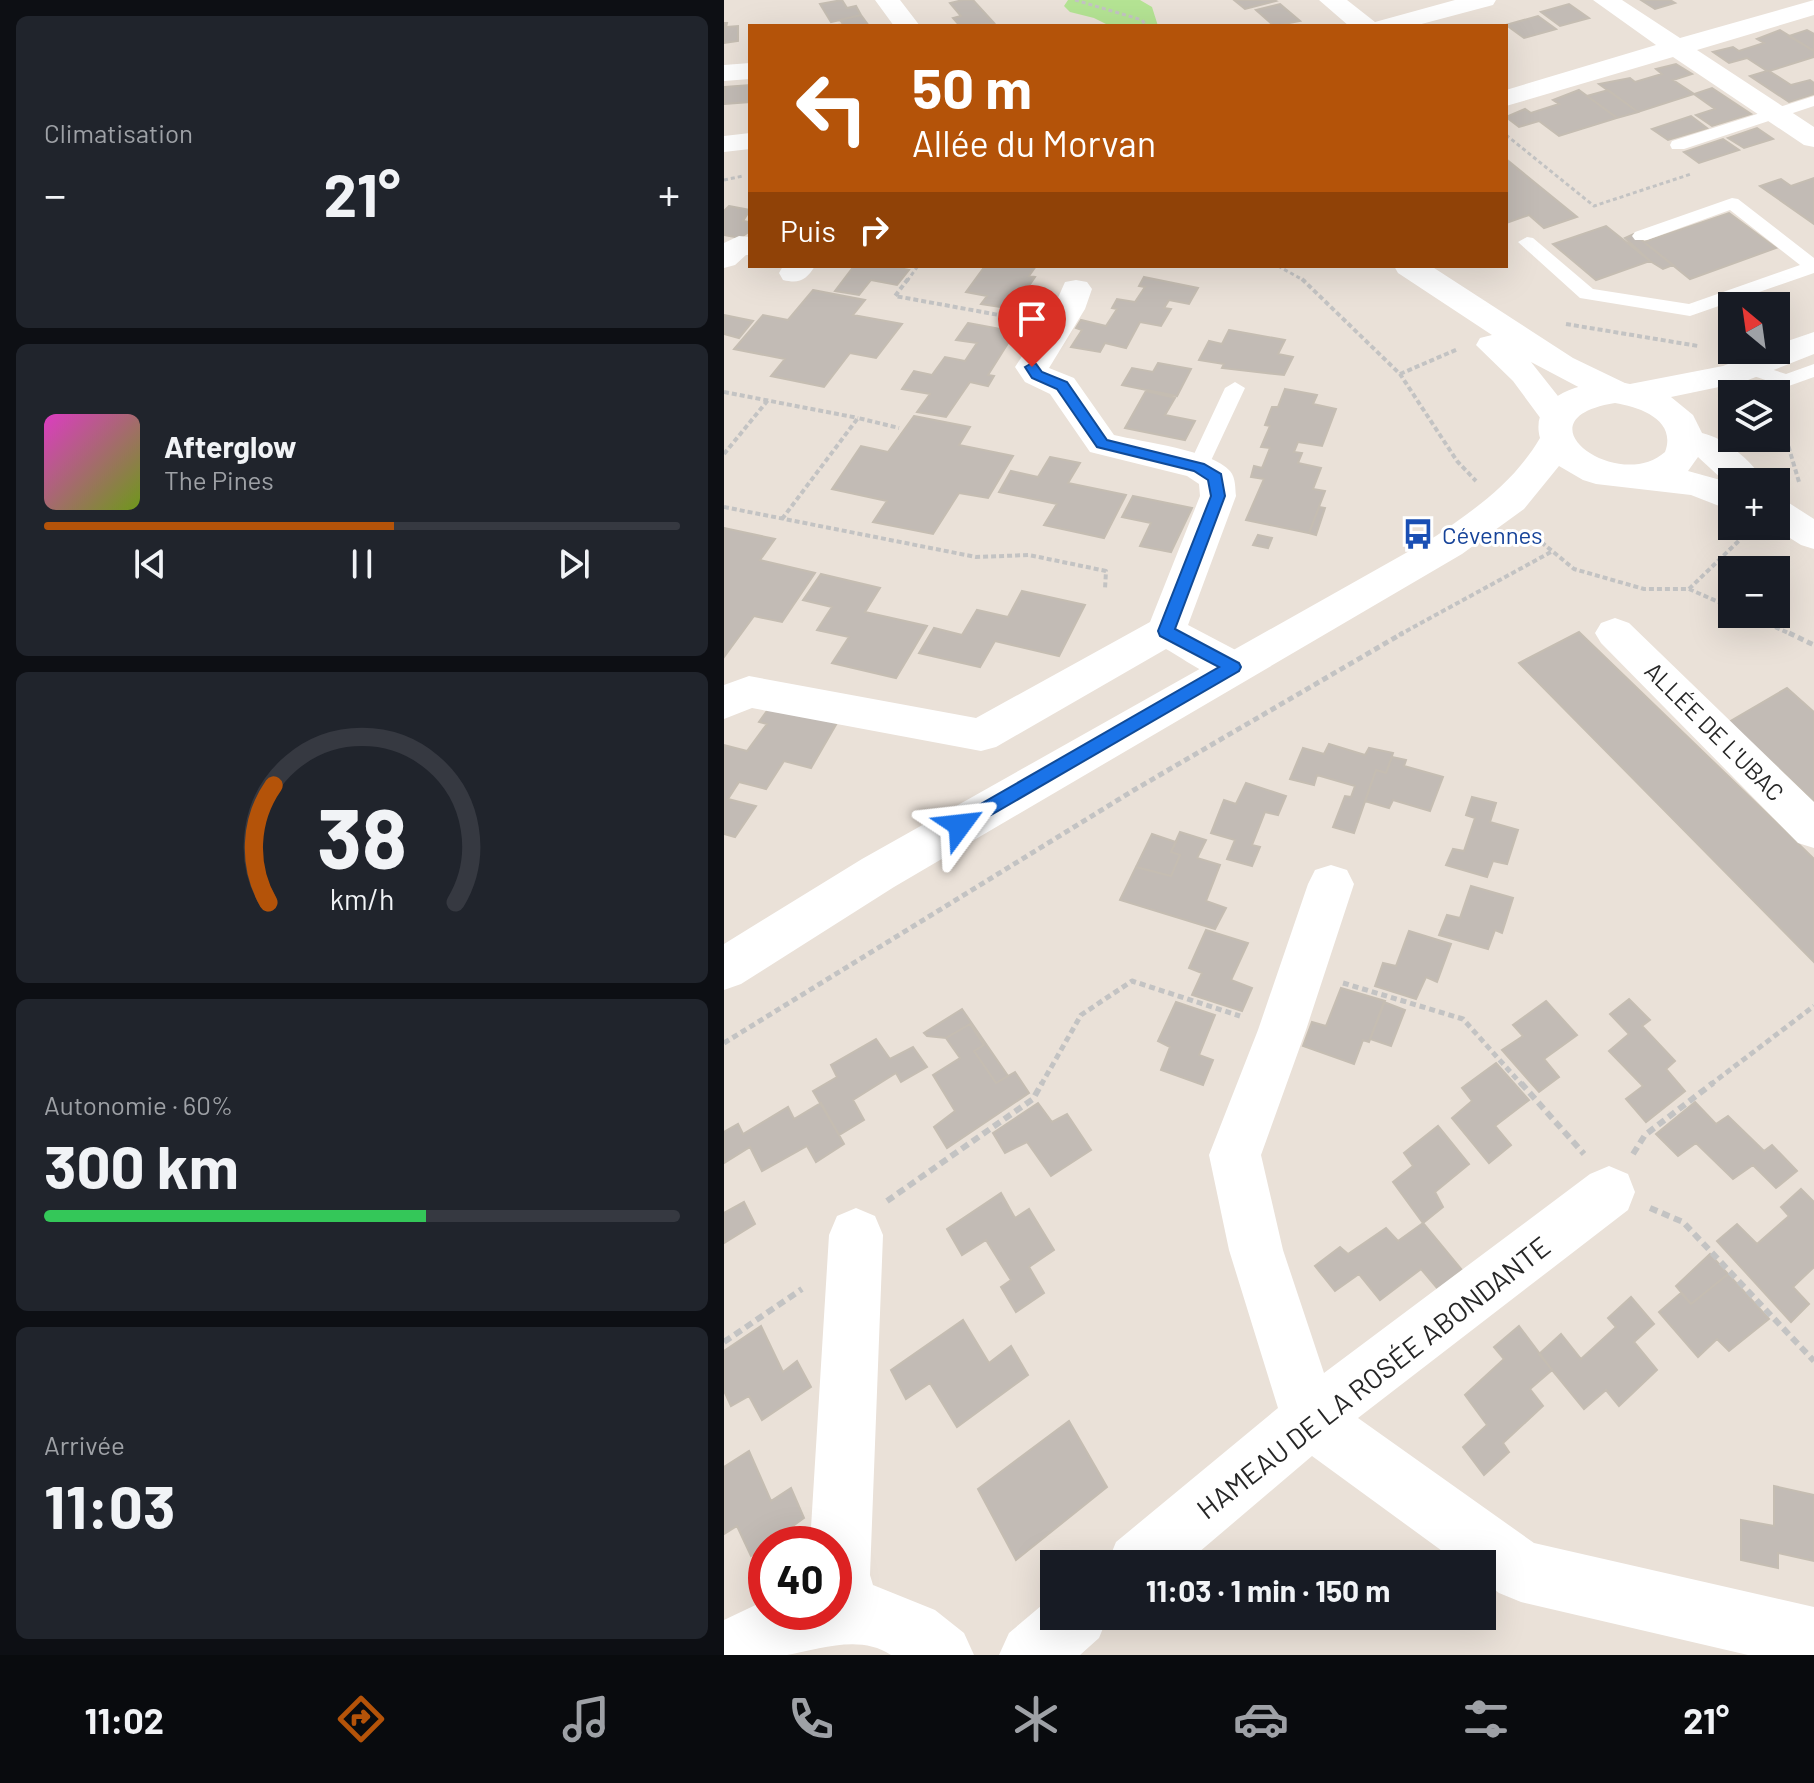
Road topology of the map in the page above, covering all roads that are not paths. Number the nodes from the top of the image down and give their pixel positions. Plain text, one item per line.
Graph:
1 (887, 0) edge
2 (1331, 0) edge
3 (1484, 0) edge
4 (1605, 0) edge
5 (1814, 7) edge
6 (905, 24) edge
7 (1362, 24) edge
8 (1393, 24) edge
9 (1677, 47) junction
10 (748, 71) edge
11 (724, 73) edge
12 (1508, 97) edge
13 (1814, 101) edge
14 (1776, 114) junction
15 (1814, 139) edge
16 (748, 141) edge
17 (724, 144) edge
18 (1678, 145) dead end
19 (1641, 236) dead end
20 (1527, 242) dead end
21 (748, 246) edge
22 (724, 259) edge
23 (1814, 267) edge
24 (1381, 268) edge
25 (1412, 268) edge
26 (1076, 289) dead end
27 (1495, 333) junction
28 (1814, 342) edge
29 (1814, 370) edge
30 (1740, 372) junction
31 (1235, 388) dead end
32 (1625, 393) junction
33 (1556, 428) junction
34 (1686, 438) junction
35 (1198, 467) junction
36 (1731, 468) edge
37 (1630, 477) junction
38 (1718, 493) edge
39 (1790, 503) edge
40 (1502, 508) junction
41 (1814, 536) edge
42 (1166, 631) junction
43 (1615, 633) dead end
44 (1233, 667) junction
45 (724, 703) edge
46 (1814, 830) edge
47 (1331, 884) dead end
48 (724, 969) edge
49 (1609, 1192) road end
50 (856, 1235) road end
51 (1310, 1419) junction
52 (841, 1526) edge
53 (1155, 1550) edge
54 (852, 1613) edge
55 (771, 1630) edge
56 (1060, 1630) edge
57 (1814, 1639) edge
58 (728, 1655) edge
59 (942, 1655) edge
60 (1031, 1655) edge

1 - 6 street
2 - 7 street
3 - 8 street
4 - 9 street
5 - 9 street
9 - 12 street
9 - 14 street
10 - 11 street
13 - 14 lane
14 - 15 street
14 - 18 lane
16 - 17 street
19 - 23 lane
20 - 23 lane
21 - 22 street
24 - 27 street
25 - 27 street
26 - 35 street
27 - 32 street
27 - 33 street
28 - 30 street
29 - 30 lane
30 - 32 street
30 - 34 street
31 - 35 lane
32 - 33 street
32 - 34 street
33 - 37 street
33 - 40 street
34 - 36 street
34 - 37 street
35 - 42 street
37 - 38 street
37 - 40 street
39 - 41 street
40 - 44 street
42 - 44 street
42 - 45 street
43 - 46 street, ALLÉE DE L'UBAC
44 - 48 street
47 - 51 street
49 - 51 street, HAMEAU DE LA ROSÉE ABONDANTE
50 - 52 street
51 - 53 street, HAMEAU DE LA ROSÉE ABONDANTE
51 - 57 street
54 - 59 street
55 - 58 street
56 - 60 street

